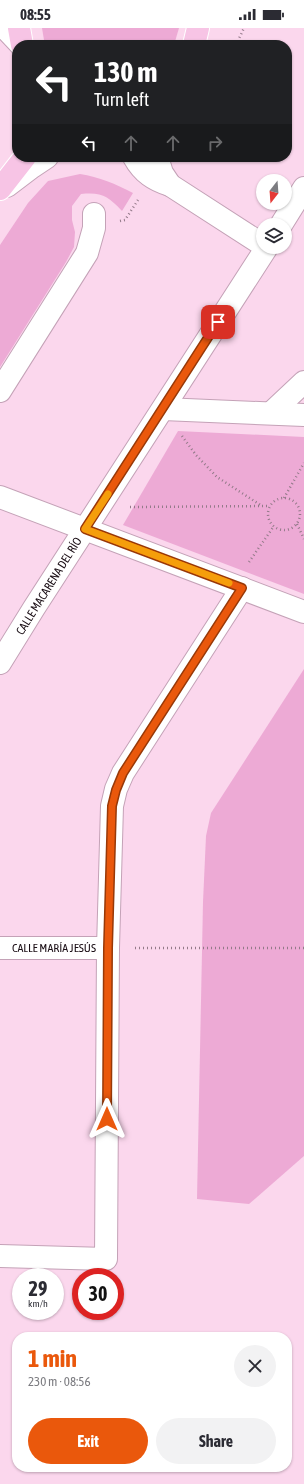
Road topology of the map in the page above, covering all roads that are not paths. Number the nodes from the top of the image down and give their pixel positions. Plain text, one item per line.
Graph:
1 (5, 28) edge
2 (19, 28) edge
3 (17, 40) edge
4 (21, 40) edge
5 (13, 162) edge
6 (21, 162) edge
7 (40, 162) edge
8 (141, 162) edge
9 (304, 188) edge
10 (0, 189) edge
11 (94, 214) dead end
12 (285, 218) edge
13 (256, 240) edge
14 (262, 254) edge
15 (304, 382) edge
16 (0, 391) edge
17 (163, 409) junction
18 (271, 413) junction
19 (304, 415) edge
20 (0, 497) edge
21 (85, 529) junction
22 (237, 586) junction
23 (304, 612) edge
24 (0, 663) edge
25 (0, 948) edge
26 (108, 948) junction
27 (0, 1256) edge

1 - 3 street
2 - 4 main road
5 - 10 main road
6 - 10 main road
7 - 10 street
8 - 13 street
9 - 12 street
11 - 16 street
14 - 17 street, CALLE MACARENA DEL RÍO
15 - 18 street
17 - 18 street
17 - 21 street, CALLE MACARENA DEL RÍO
18 - 19 street
20 - 21 street
21 - 22 street
21 - 24 street, CALLE MACARENA DEL RÍO
22 - 23 street
22 - 26 street
25 - 26 street, CALLE MARÍA JESÚS
26 - 27 street

